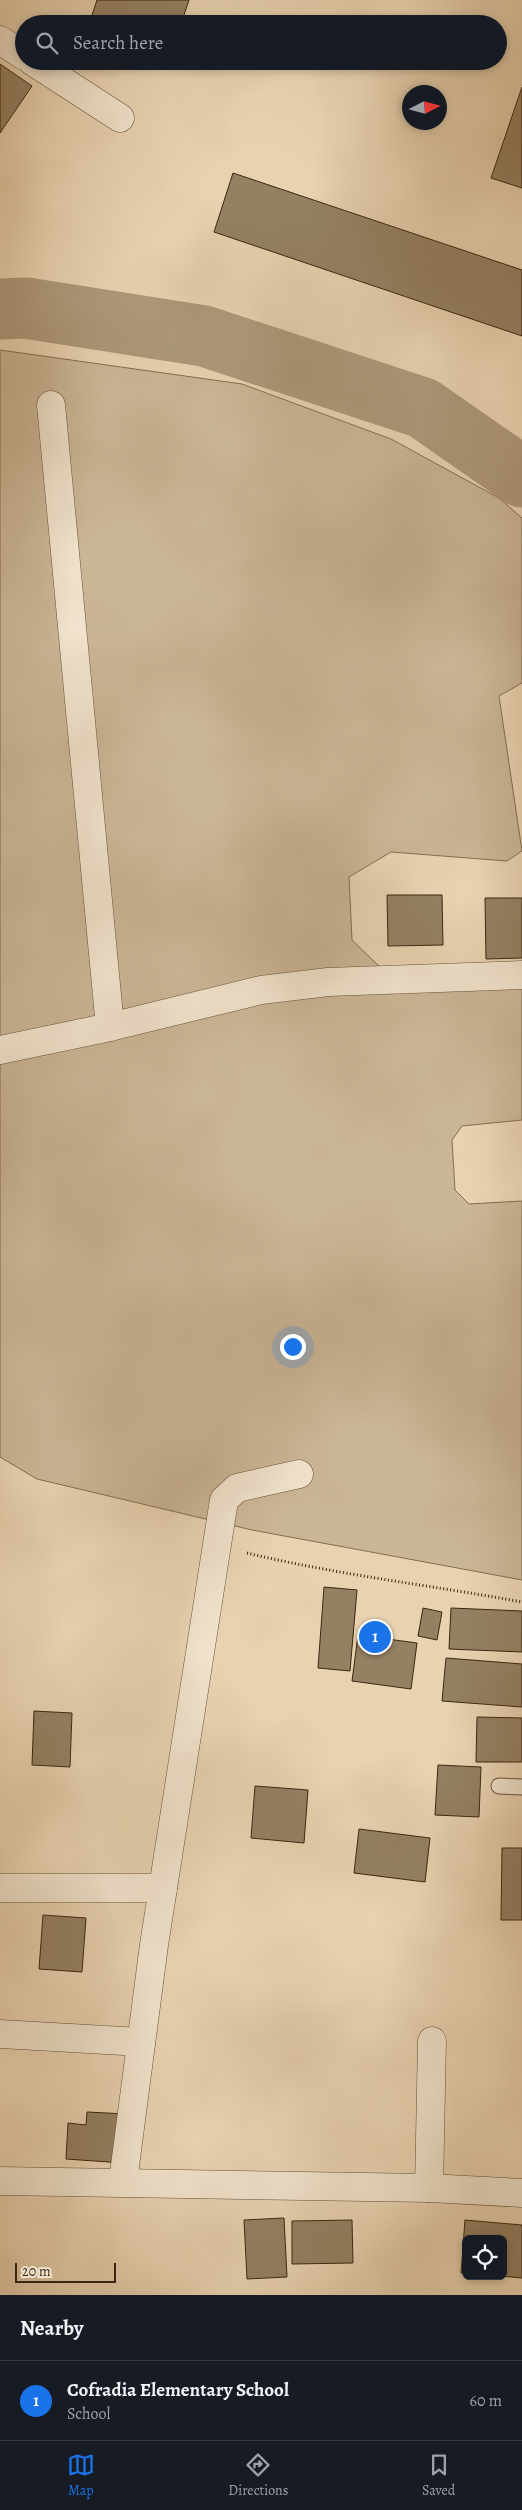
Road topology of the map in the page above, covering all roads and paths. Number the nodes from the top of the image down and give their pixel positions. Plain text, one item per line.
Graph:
1 (0, 40) edge
2 (15, 50) edge
3 (46, 70) edge
4 (120, 118) dead end
5 (51, 405) dead end
6 (522, 976) edge
7 (110, 1027) junction
8 (0, 1050) edge
9 (300, 1474) dead end
10 (218, 1546) junction
11 (522, 1602) edge
12 (499, 1786) dead end
13 (522, 1787) edge
14 (0, 1888) edge
15 (163, 1888) junction
16 (0, 2034) edge
17 (432, 2041) dead end
18 (141, 2042) junction
19 (0, 2181) edge
20 (123, 2182) junction
21 (429, 2188) junction
22 (522, 2193) edge

1 - 2 street
3 - 4 street
5 - 7 street
6 - 7 street
7 - 8 street
9 - 10 street
10 - 11 path
10 - 15 street
12 - 13 lane
14 - 15 street
15 - 18 street
16 - 18 street
17 - 21 street
18 - 20 street
19 - 20 street
20 - 21 street
21 - 22 street

